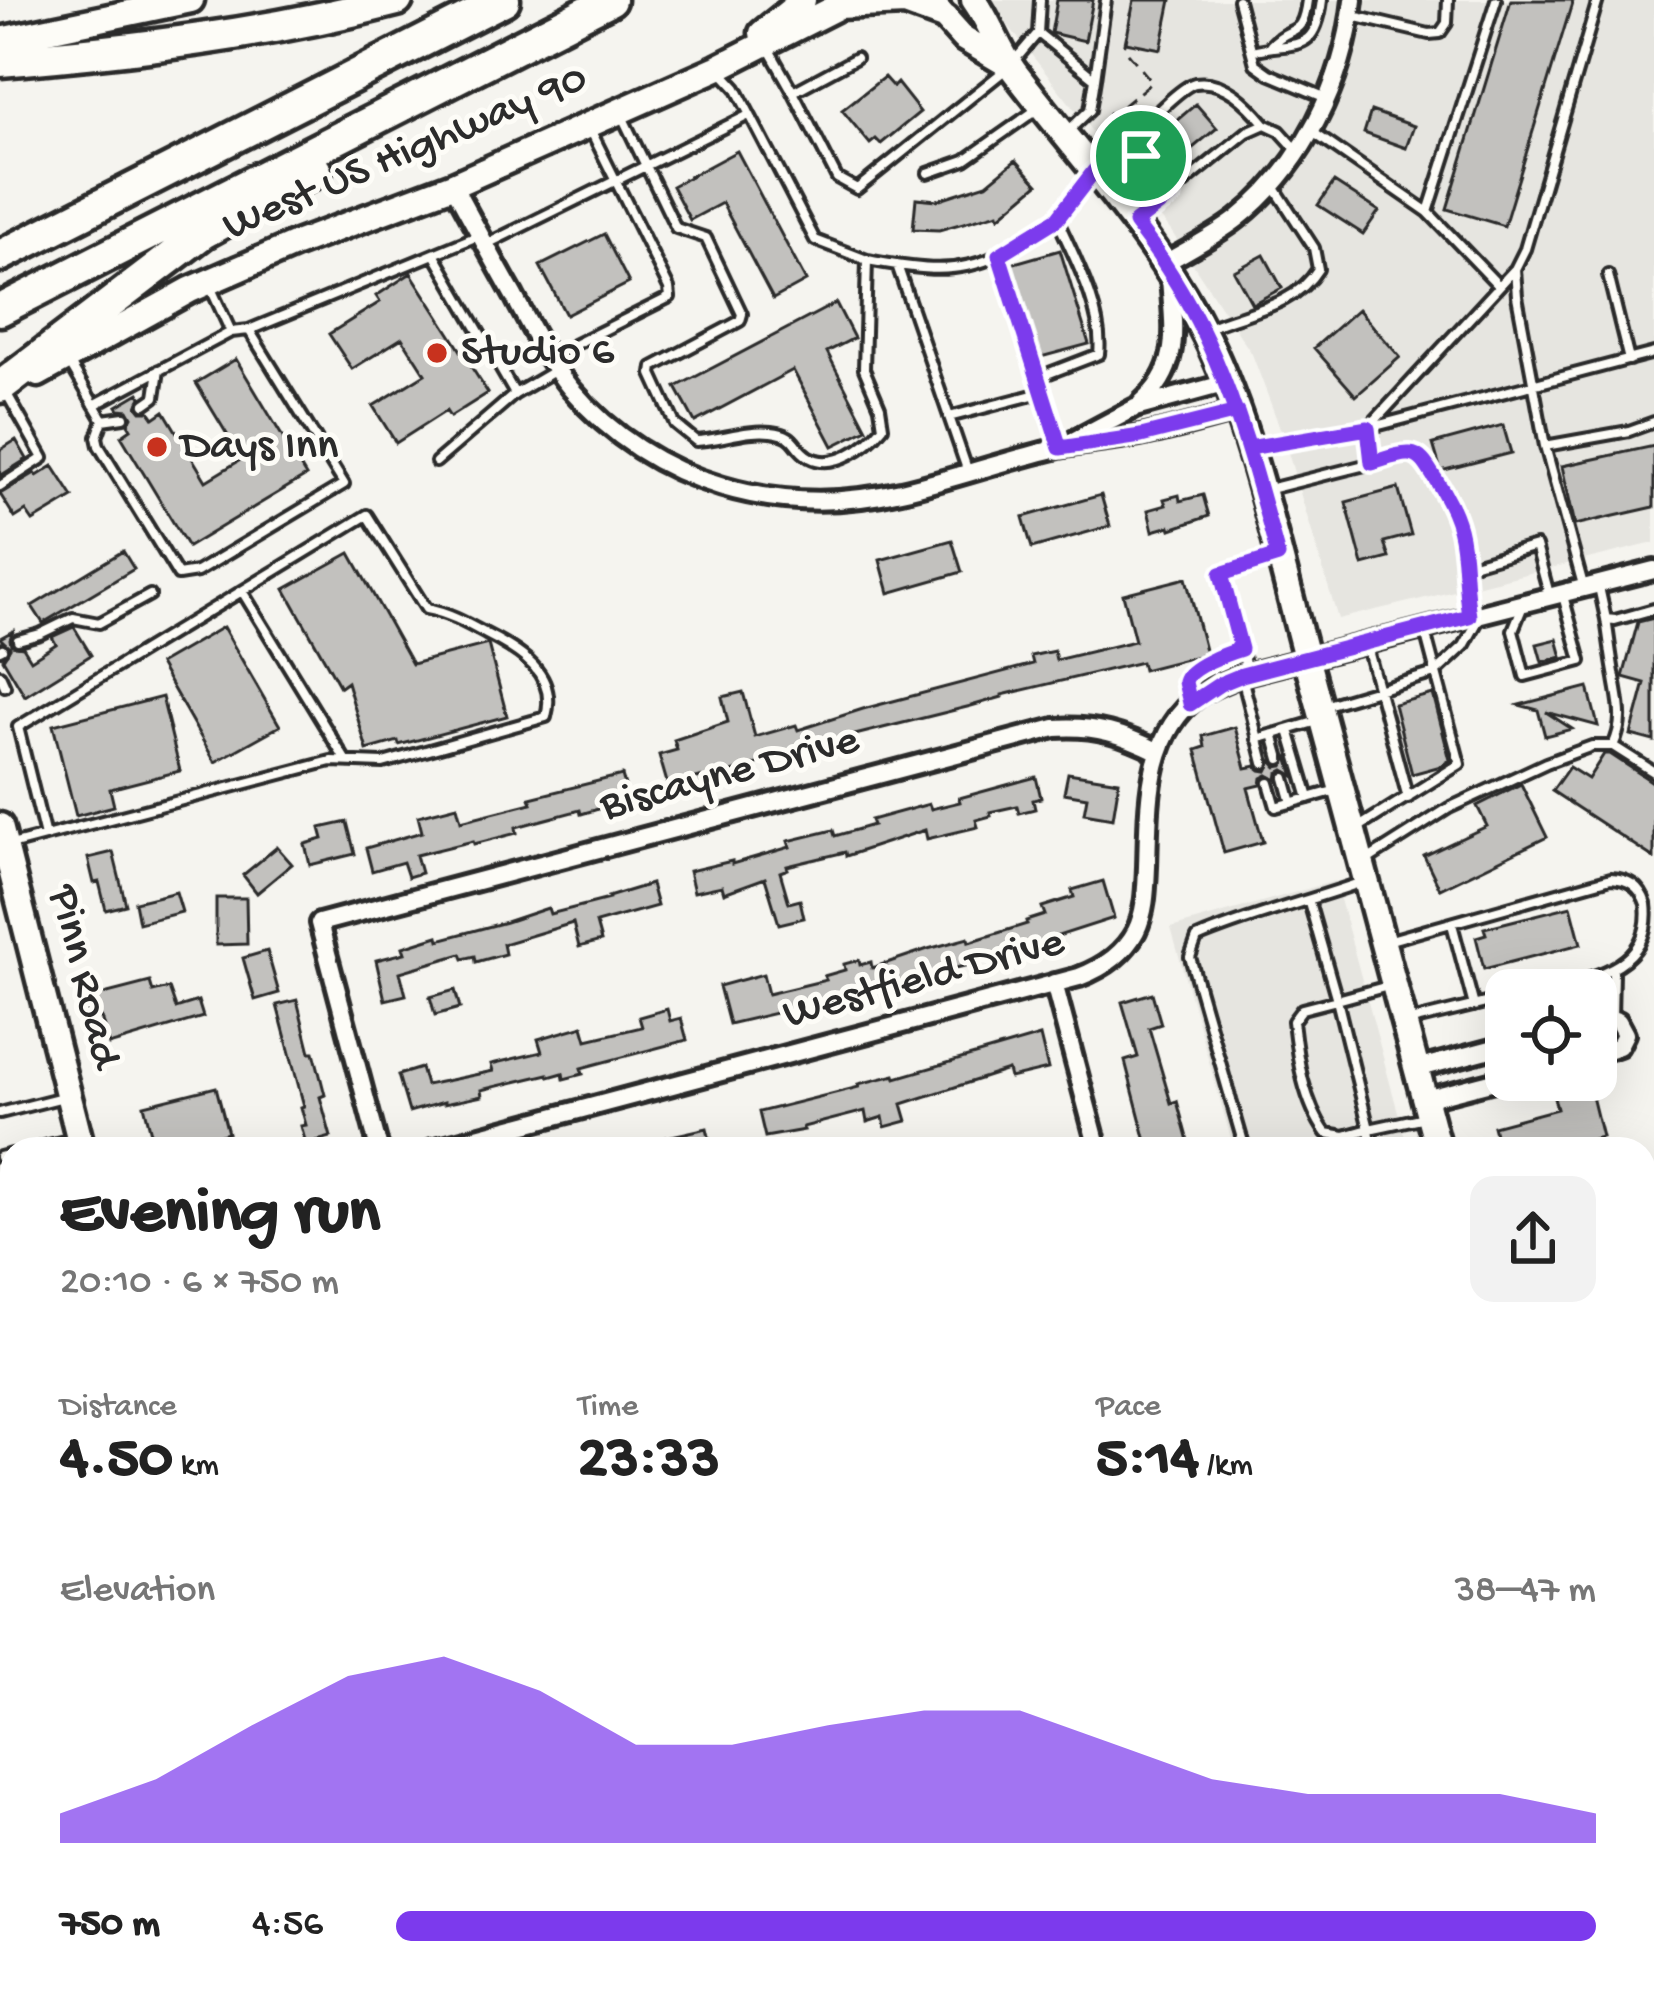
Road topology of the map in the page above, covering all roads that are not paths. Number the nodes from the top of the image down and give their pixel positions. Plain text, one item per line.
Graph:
1 (191, 0) edge
2 (398, 0) edge
3 (504, 0) edge
4 (610, 0) edge
5 (803, 0) edge
6 (974, 0) edge
7 (1040, 0) edge
8 (1106, 0) edge
9 (1238, 0) edge
10 (1307, 0) edge
11 (1322, 0) edge
12 (1448, 0) edge
13 (1496, 0) edge
14 (1598, 0) edge
15 (845, 3) edge
16 (1352, 8) edge
17 (937, 9) edge
18 (571, 21) junction
19 (1038, 32) junction
20 (763, 39) junction
21 (0, 40) edge
22 (1270, 46) junction
23 (1252, 50) junction
24 (856, 58) dead end
25 (0, 61) edge
26 (1010, 66) junction
27 (718, 68) junction
28 (1095, 80) junction
29 (793, 92) junction
30 (1327, 98) junction
31 (1042, 106) junction
32 (620, 111) junction
33 (749, 116) junction
34 (1265, 124) junction
35 (588, 125) junction
36 (1310, 131) junction
37 (1065, 134) junction
38 (1127, 141) junction
39 (1298, 151) junction
40 (646, 166) junction
41 (1094, 171) junction
42 (928, 172) dead end
43 (615, 180) junction
44 (452, 184) junction
45 (1272, 184) junction
46 (1172, 195) junction
47 (1428, 212) junction
48 (1057, 219) junction
49 (1135, 223) junction
50 (483, 240) junction
51 (434, 254) junction
52 (999, 255) junction
53 (0, 256) edge
54 (867, 260) junction
55 (897, 265) junction
56 (1167, 267) junction
57 (1515, 269) junction
58 (1608, 274) dead end
59 (208, 283) junction
60 (1499, 286) junction
61 (0, 310) edge
62 (249, 330) junction
63 (1203, 331) junction
64 (231, 332) junction
65 (1654, 353) edge
66 (65, 357) junction
67 (1629, 360) junction
68 (553, 364) junction
69 (159, 370) junction
70 (1040, 377) junction
71 (1227, 382) junction
72 (1532, 385) junction
73 (2, 391) edge
74 (1044, 392) junction
75 (515, 394) junction
76 (145, 404) dead end
77 (94, 405) junction
78 (1135, 408) junction
79 (1237, 412) junction
80 (124, 417) dead end
81 (950, 417) junction
82 (103, 420) junction
83 (1654, 422) edge
84 (1368, 428) junction
85 (1545, 446) junction
86 (1060, 448) junction
87 (1249, 448) junction
88 (436, 462) dead end
89 (1372, 463) junction
90 (969, 473) junction
91 (0, 486) edge
92 (1261, 491) junction
93 (1278, 556) junction
94 (1466, 566) junction
95 (1654, 570) edge
96 (1590, 585) junction
97 (242, 591) junction
98 (1556, 594) junction
99 (150, 595) dead end
100 (1525, 602) junction
101 (1654, 609) edge
102 (1476, 614) junction
103 (1606, 619) junction
104 (1424, 628) junction
105 (18, 640) dead end
106 (1366, 643) junction
107 (1241, 649) junction
108 (1306, 658) junction
109 (1436, 673) junction
110 (1245, 675) junction
111 (0, 676) edge
112 (5, 686) dead end
113 (1378, 690) junction
114 (1190, 704) junction
115 (1321, 713) junction
116 (1288, 730) junction
117 (1273, 734) junction
118 (1257, 740) junction
119 (1613, 746) junction
120 (1159, 752) junction
121 (1280, 759) dead end
122 (346, 761) junction
123 (1264, 764) dead end
124 (1654, 772) edge
125 (1285, 778) dead end
126 (1269, 783) dead end
127 (1341, 789) junction
128 (1309, 798) junction
129 (1408, 798) junction
130 (1292, 803) junction
131 (1353, 831) junction
132 (3, 836) edge
133 (46, 836) junction
134 (1364, 872) junction
135 (1309, 902) junction
136 (1452, 924) junction
137 (1382, 942) junction
138 (1617, 969) edge
139 (1054, 983) junction
140 (1394, 984) junction
141 (1337, 1000) junction
142 (1485, 1003) edge
143 (1474, 1006) junction
144 (1404, 1023) junction
145 (1617, 1025) edge
146 (1617, 1047) edge
147 (1485, 1051) edge
148 (1416, 1069) junction
149 (1485, 1086) edge
150 (68, 1095) junction
151 (1427, 1108) junction
152 (0, 1112) edge
153 (1369, 1130) junction
154 (78, 1137) edge
155 (377, 1137) edge
156 (477, 1137) edge
157 (1095, 1137) edge
158 (1243, 1137) edge
159 (1370, 1137) edge
160 (1435, 1137) edge

1 - 21 main road
2 - 25 highway
3 - 53 highway
4 - 18 highway
5 - 20 main road
6 - 26 main road
7 - 19 lane
8 - 28 lane
9 - 23 lane
10 - 22 lane
11 - 22 lane
12 - 16 lane
13 - 47 lane
14 - 57 lane
15 - 17 main road
15 - 20 main road
16 - 30 street
17 - 26 main road
18 - 61 highway
18 - 73 highway
19 - 26 lane
19 - 28 lane
20 - 27 main road, West US Highway 90
20 - 29 lane
22 - 23 lane
23 - 30 lane
24 - 29 lane
26 - 29 lane
26 - 31 main road
27 - 32 main road, West US Highway 90
27 - 33 lane
28 - 37 lane
30 - 36 street
31 - 37 main road
31 - 42 lane
32 - 35 main road, West US Highway 90
32 - 40 lane
33 - 40 lane
33 - 54 lane
34 - 38 lane
34 - 39 lane
34 - 46 lane
35 - 43 lane
35 - 44 main road, West US Highway 90
36 - 39 street
36 - 47 lane
37 - 41 main road
38 - 41 lane
38 - 46 lane
39 - 45 street
40 - 43 lane
40 - 54 lane
41 - 48 lane
41 - 49 main road
43 - 50 lane
43 - 68 lane
44 - 50 street
44 - 59 main road, West US Highway 90
45 - 56 street
45 - 63 lane
46 - 49 lane
47 - 60 lane
48 - 52 lane
48 - 70 lane
49 - 56 main road
50 - 51 lane
50 - 68 street
51 - 62 lane
51 - 75 lane
52 - 55 lane
52 - 70 lane
54 - 55 lane
55 - 81 lane
56 - 63 main road
56 - 78 street
57 - 60 lane
57 - 72 lane
58 - 67 lane
59 - 64 lane
59 - 66 main road, West US Highway 90
60 - 84 lane
62 - 64 lane
62 - 82 lane
63 - 71 main road
64 - 69 lane
65 - 67 lane
66 - 73 main road, West US Highway 90
66 - 77 lane
67 - 72 lane
68 - 75 lane
68 - 90 street
69 - 76 lane
69 - 77 lane
70 - 74 lane
71 - 78 street
71 - 79 main road
72 - 84 lane
72 - 85 lane
73 - 91 lane
74 - 81 lane
74 - 86 lane
75 - 88 lane
77 - 82 lane
78 - 86 street
79 - 86 street
79 - 87 main road
80 - 82 lane
81 - 90 lane
83 - 85 lane
84 - 87 lane
84 - 89 lane
85 - 96 lane
86 - 90 street
87 - 92 main road
89 - 92 lane
89 - 94 lane
92 - 93 main road
93 - 107 lane
93 - 108 main road
94 - 98 lane
94 - 102 lane
95 - 96 street, Westfield Drive
96 - 98 street, Westfield Drive
96 - 103 lane
97 - 122 lane
97 - 122 lane
97 - 133 lane
98 - 100 street, Westfield Drive
98 - 100 lane
99 - 105 lane
100 - 102 street, Westfield Drive
101 - 103 lane
102 - 104 street, Westfield Drive
102 - 109 lane
103 - 119 lane
104 - 106 street, Westfield Drive
104 - 109 lane
106 - 108 street, Westfield Drive
106 - 113 lane
107 - 110 lane
107 - 114 lane
108 - 110 street, Westfield Drive
108 - 115 main road
109 - 113 lane
109 - 129 lane
110 - 114 street, Westfield Drive
110 - 118 lane
111 - 112 lane
113 - 115 lane
113 - 129 lane
114 - 120 street, Westfield Drive
115 - 116 lane
115 - 127 main road
116 - 117 lane
116 - 128 lane
117 - 118 lane
117 - 121 lane
118 - 123 lane
119 - 124 lane
119 - 134 lane
120 - 139 street, Westfield Drive
120 - 155 street, Biscayne Drive
122 - 133 lane
125 - 130 lane
126 - 130 lane
127 - 128 lane
127 - 131 main road
128 - 130 lane
129 - 131 lane
131 - 134 main road
132 - 133 lane
132 - 150 main road, Pinn Road
134 - 135 lane
134 - 137 main road
135 - 141 lane
135 - 158 lane
136 - 137 lane
136 - 138 lane
136 - 143 lane
137 - 140 main road
139 - 156 street, Westfield Drive
139 - 157 street
140 - 141 lane
140 - 144 main road
141 - 153 lane
141 - 153 lane
142 - 143 lane
143 - 144 lane
144 - 148 main road
145 - 146 street
147 - 148 street
148 - 151 main road
149 - 151 street
150 - 152 lane
150 - 154 main road, Pinn Road
151 - 153 lane
151 - 160 main road
153 - 159 lane

